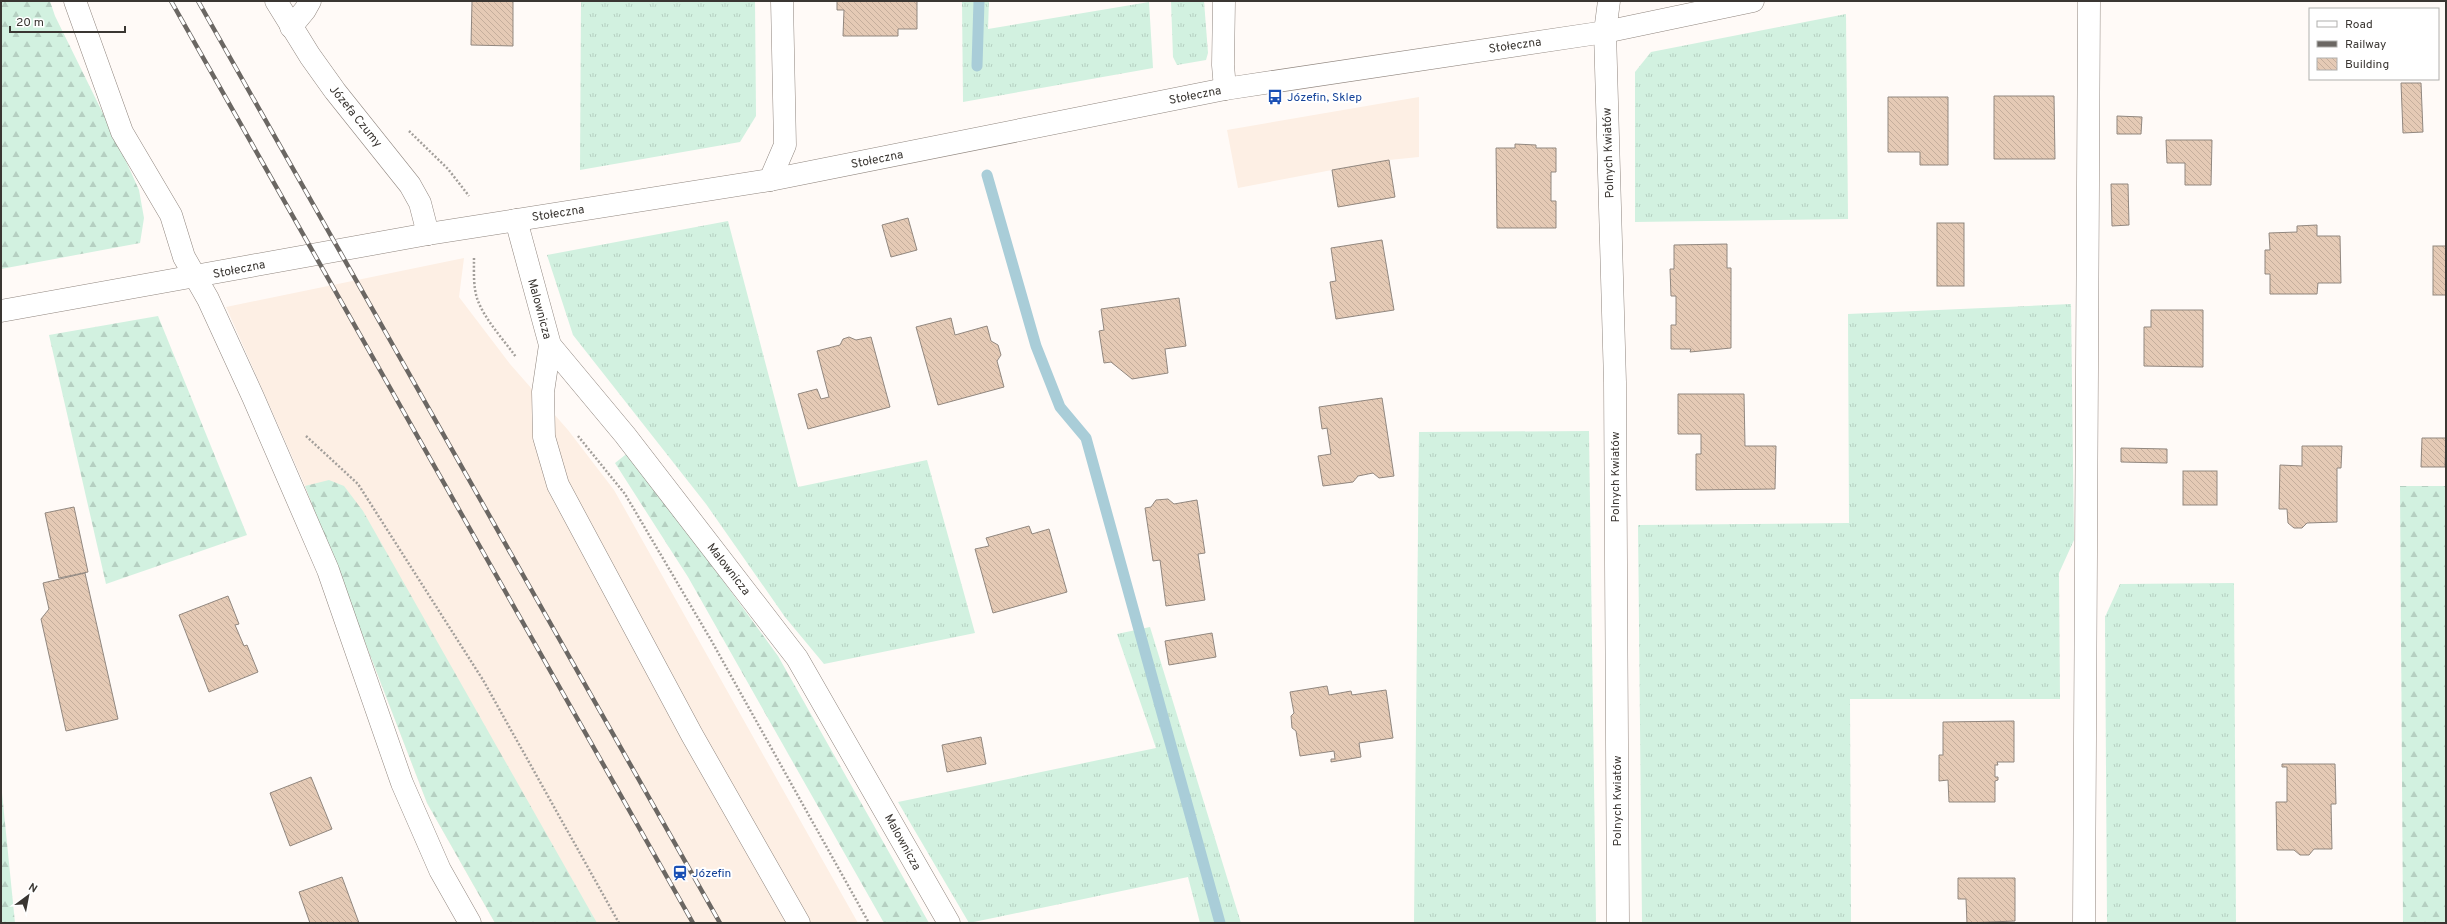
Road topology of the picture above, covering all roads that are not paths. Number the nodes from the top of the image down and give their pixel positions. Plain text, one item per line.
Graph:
1 (75, 1) edge
2 (276, 1) edge
3 (310, 1) edge
4 (782, 1) edge
5 (1224, 1) edge
6 (1609, 1) edge
7 (1753, 1) edge
8 (2089, 1) edge
9 (291, 27) junction
10 (1605, 32) junction
11 (1225, 89) junction
12 (770, 180) junction
13 (516, 220) junction
14 (428, 234) junction
15 (194, 278) junction
16 (1, 311) edge
17 (550, 345) junction
18 (470, 923) edge
19 (799, 923) edge
20 (949, 923) edge
21 (1618, 923) edge
22 (2084, 923) edge

1 - 15 street
2 - 9 street, Józefa Czumy
3 - 9 street
4 - 12 street
5 - 11 street
6 - 10 street, Polnych Kwiatów
7 - 10 street, Stołeczna
8 - 22 street
9 - 14 street, Józefa Czumy
10 - 11 street, Stołeczna
10 - 21 street, Polnych Kwiatów
11 - 12 street, Stołeczna
12 - 13 street, Stołeczna
13 - 14 street, Stołeczna
13 - 17 street, Malownicza
14 - 15 street, Stołeczna
15 - 16 street, Stołeczna
15 - 18 street
17 - 19 street
17 - 20 street, Malownicza

